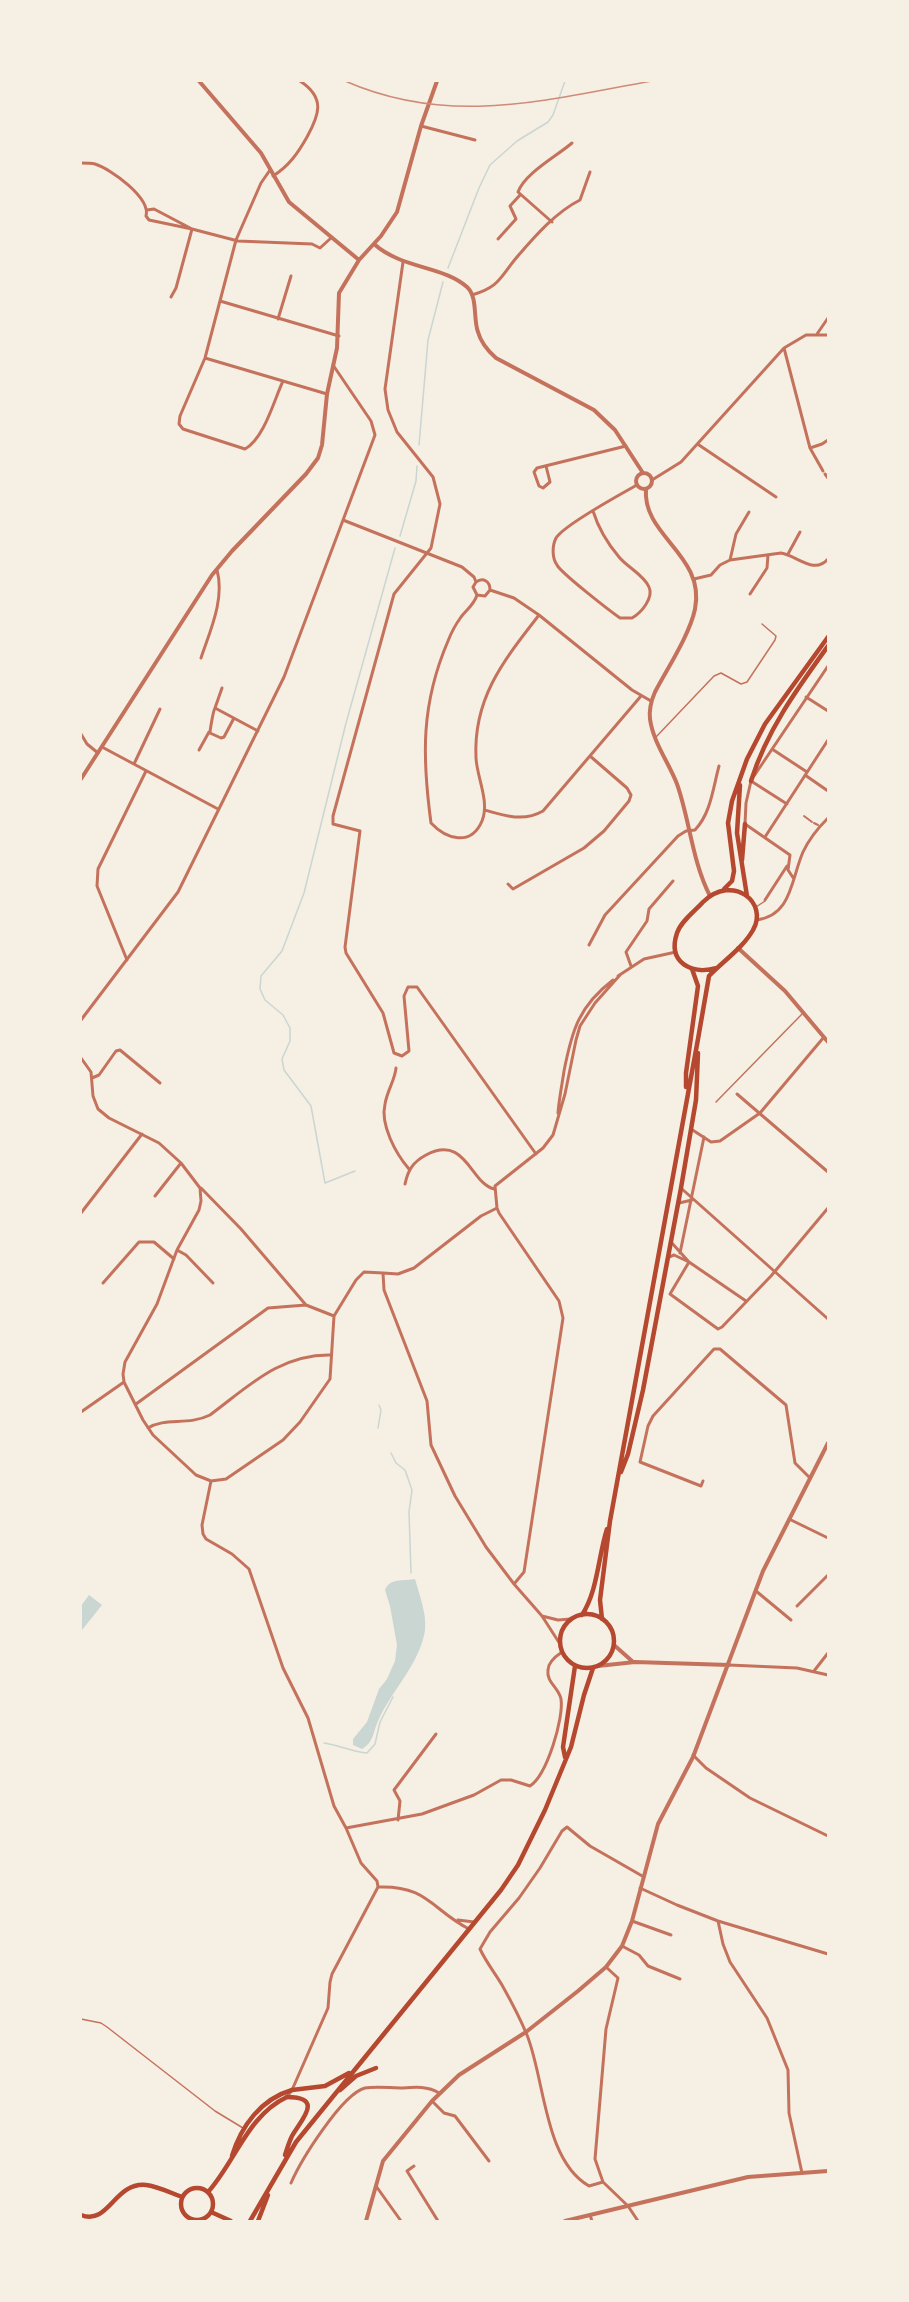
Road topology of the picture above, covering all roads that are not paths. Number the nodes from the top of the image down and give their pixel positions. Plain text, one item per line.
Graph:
1 (199, 81) edge
2 (300, 81) edge
3 (437, 81) edge
4 (421, 126) junction
5 (475, 140) dead end
6 (572, 143) dead end
7 (81, 163) edge
8 (270, 170) junction
9 (590, 172) dead end
10 (273, 176) junction
11 (520, 195) junction
12 (147, 210) junction
13 (552, 222) junction
14 (192, 229) junction
15 (331, 238) junction
16 (498, 239) dead end
17 (236, 240) junction
18 (374, 244) junction
19 (359, 260) junction
20 (404, 262) junction
21 (291, 276) dead end
22 (472, 295) junction
23 (171, 297) dead end
24 (220, 302) junction
25 (828, 318) edge
26 (278, 319) junction
27 (817, 334) junction
28 (828, 335) edge
29 (339, 336) junction
30 (784, 348) junction
31 (205, 358) junction
32 (333, 365) junction
33 (283, 381) junction
34 (327, 394) junction
35 (828, 440) edge
36 (699, 445) junction
37 (626, 446) junction
38 (810, 448) junction
39 (546, 466) junction
40 (643, 473) junction
41 (828, 478) edge
42 (652, 480) junction
43 (637, 485) junction
44 (646, 489) junction
45 (776, 497) dead end
46 (593, 512) junction
47 (749, 512) dead end
48 (343, 520) junction
49 (800, 532) dead end
50 (427, 553) junction
51 (788, 554) junction
52 (768, 555) junction
53 (828, 559) edge
54 (730, 560) junction
55 (216, 570) junction
56 (694, 579) junction
57 (476, 582) junction
58 (490, 590) junction
59 (750, 594) dead end
60 (477, 595) junction
61 (539, 615) junction
62 (762, 624) dead end
63 (828, 636) edge
64 (828, 646) edge
65 (201, 658) dead end
66 (828, 666) edge
67 (222, 688) dead end
68 (641, 696) junction
69 (806, 697) junction
70 (651, 701) junction
71 (215, 708) junction
72 (160, 709) dead end
73 (828, 711) edge
74 (234, 718) junction
75 (258, 731) junction
76 (209, 732) junction
77 (81, 734) edge
78 (656, 737) junction
79 (828, 740) edge
80 (102, 747) junction
81 (772, 749) junction
82 (199, 750) dead end
83 (98, 753) junction
84 (590, 756) junction
85 (133, 765) junction
86 (719, 766) dead end
87 (147, 771) junction
88 (806, 774) junction
89 (741, 779) junction
90 (81, 780) edge
91 (751, 781) junction
92 (828, 790) edge
93 (787, 805) junction
94 (218, 809) junction
95 (485, 810) junction
96 (804, 816) dead end
97 (828, 819) edge
98 (815, 823) dead end
99 (745, 824) junction
100 (689, 831) junction
101 (765, 837) junction
102 (788, 865) junction
103 (741, 869) junction
104 (794, 879) junction
105 (673, 881) dead end
106 (508, 884) dead end
107 (724, 889) junction
108 (710, 896) junction
109 (747, 896) junction
110 (765, 900) joint
111 (755, 907) junction
112 (756, 920) junction
113 (589, 945) dead end
114 (737, 948) junction
115 (676, 952) junction
116 (127, 960) junction
117 (632, 966) junction
118 (717, 968) junction
119 (692, 969) junction
120 (803, 1013) junction
121 (81, 1020) edge
122 (824, 1037) junction
123 (698, 1039) junction
124 (828, 1042) edge
125 (81, 1058) edge
126 (396, 1068) dead end
127 (92, 1078) junction
128 (160, 1083) dead end
129 (737, 1094) dead end
130 (687, 1095) junction
131 (716, 1102) dead end
132 (760, 1113) junction
133 (691, 1129) junction
134 (142, 1134) junction
135 (704, 1137) junction
136 (536, 1154) junction
137 (181, 1163) junction
138 (409, 1169) junction
139 (828, 1172) edge
140 (405, 1184) dead end
141 (200, 1188) junction
142 (681, 1188) junction
143 (494, 1189) junction
144 (155, 1196) dead end
145 (692, 1200) junction
146 (678, 1203) junction
147 (496, 1208) junction
148 (828, 1208) edge
149 (81, 1213) edge
150 (670, 1241) junction
151 (177, 1250) junction
152 (680, 1253) junction
153 (668, 1258) junction
154 (174, 1259) junction
155 (689, 1262) junction
156 (774, 1271) junction
157 (383, 1273) junction
158 (102, 1283) dead end
159 (213, 1283) dead end
160 (745, 1302) junction
161 (306, 1305) junction
162 (334, 1316) junction
163 (828, 1319) edge
164 (331, 1355) junction
165 (124, 1382) junction
166 (135, 1404) junction
167 (81, 1412) edge
168 (148, 1428) junction
169 (828, 1443) edge
170 (822, 1453) junction
171 (828, 1459) edge
172 (809, 1478) junction
173 (617, 1480) junction
174 (211, 1481) junction
175 (703, 1481) dead end
176 (789, 1519) junction
177 (610, 1521) junction
178 (828, 1538) edge
179 (828, 1575) edge
180 (514, 1584) junction
181 (755, 1590) junction
182 (797, 1606) dead end
183 (582, 1615) junction
184 (542, 1616) junction
185 (572, 1619) junction
186 (602, 1619) junction
187 (791, 1620) dead end
188 (560, 1644) junction
189 (614, 1645) junction
190 (562, 1652) junction
191 (828, 1653) edge
192 (632, 1662) junction
193 (729, 1665) junction
194 (575, 1666) junction
195 (596, 1667) junction
196 (814, 1671) junction
197 (828, 1675) edge
198 (436, 1734) dead end
199 (693, 1755) junction
200 (565, 1757) junction
201 (398, 1820) junction
202 (346, 1828) junction
203 (828, 1836) edge
204 (644, 1877) junction
205 (378, 1887) junction
206 (640, 1888) junction
207 (454, 1919) junction
208 (632, 1921) junction
209 (718, 1921) junction
210 (474, 1922) junction
211 (462, 1925) junction
212 (469, 1929) junction
213 (463, 1935) junction
214 (671, 1935) dead end
215 (622, 1946) junction
216 (828, 1954) edge
217 (606, 1967) junction
218 (680, 1979) dead end
219 (81, 2019) edge
220 (526, 2032) junction
221 (376, 2068) dead end
222 (354, 2069) junction
223 (292, 2090) junction
224 (439, 2093) junction
225 (286, 2097) junction
226 (331, 2097) junction
227 (432, 2101) junction
228 (244, 2129) junction
229 (284, 2161) junction
230 (489, 2161) dead end
231 (230, 2162) junction
232 (414, 2166) dead end
233 (828, 2171) edge
234 (802, 2173) junction
235 (291, 2182) dead end
236 (603, 2182) junction
237 (375, 2184) junction
238 (270, 2187) junction
239 (208, 2192) junction
240 (182, 2197) junction
241 (628, 2206) junction
242 (211, 2212) junction
243 (81, 2215) edge
244 (590, 2215) junction
245 (185, 2218) edge
246 (198, 2221) edge
247 (231, 2221) edge
248 (250, 2221) edge
249 (258, 2221) edge
250 (366, 2221) edge
251 (401, 2221) edge
252 (438, 2221) edge
253 (565, 2221) edge
254 (592, 2221) edge
255 (638, 2221) edge

1 - 8 street
2 - 10 street
3 - 4 street
4 - 5 street
4 - 18 street
6 - 11 street
7 - 12 street
8 - 10 street
8 - 17 street
9 - 13 street
10 - 15 street
11 - 13 street
11 - 16 street
12 - 14 street
12 - 14 street
13 - 22 street
14 - 17 street
14 - 23 street
15 - 17 street
15 - 19 street
17 - 24 street
18 - 19 street
18 - 20 street
19 - 29 street
20 - 22 street
20 - 50 street
21 - 26 street
22 - 37 street
24 - 26 street
24 - 31 street
25 - 27 street
26 - 29 street
27 - 28 street
27 - 30 street
29 - 32 street
30 - 36 street
30 - 38 street
31 - 33 street
31 - 33 street
32 - 34 street
32 - 48 street
33 - 34 street
34 - 55 street
35 - 38 street
36 - 42 street
36 - 45 street
37 - 39 street
37 - 40 street
38 - 41 street
39 - 39 street
40 - 42 street
40 - 43 street
42 - 44 street
43 - 44 street
43 - 46 street
44 - 56 street
46 - 46 street
47 - 54 street
48 - 50 street
48 - 75 street
49 - 51 street
50 - 57 street
50 - 136 street
51 - 52 street
51 - 53 street
52 - 54 street
52 - 59 street
54 - 56 street
55 - 65 street
55 - 80 street
56 - 70 street
57 - 58 street
57 - 60 street
58 - 60 street
58 - 61 street
60 - 95 street
61 - 68 street
61 - 95 street
62 - 78 lane
63 - 89 main road
64 - 91 main road
66 - 69 street
67 - 71 street
68 - 70 street
68 - 84 street
69 - 73 street
69 - 81 street
70 - 78 street
71 - 74 street
71 - 76 street
72 - 85 street
74 - 75 street
74 - 76 street
75 - 94 street
76 - 82 street
77 - 83 street
78 - 100 street
79 - 88 street
80 - 83 street
80 - 85 street
81 - 88 street
81 - 91 street
83 - 90 street
84 - 95 street
84 - 106 street
85 - 87 street
86 - 100 street
87 - 94 street
87 - 116 street
88 - 92 street
88 - 93 street
89 - 103 main road
89 - 107 main road
91 - 93 street
91 - 99 street
93 - 101 street
94 - 116 street
96 - 98 street
97 - 104 street
99 - 101 street
99 - 103 main road
100 - 108 street
100 - 113 street
101 - 102 street
102 - 104 street
102 - 110 street
103 - 109 main road
104 - 112 street
105 - 117 street
107 - 108 main road
107 - 109 main road
108 - 115 main road
109 - 111 main road
110 - 111 lane
111 - 112 main road
112 - 114 main road
114 - 118 main road
114 - 120 street
115 - 117 street
115 - 119 main road
116 - 121 street
117 - 136 street
118 - 119 main road
118 - 123 main road
119 - 130 main road
120 - 122 street
120 - 131 lane
122 - 124 street
122 - 132 street
123 - 130 main road
123 - 133 main road
125 - 127 street
126 - 138 street
127 - 128 street
127 - 134 street
129 - 132 street
130 - 173 main road
132 - 135 street
132 - 139 street
133 - 135 street
133 - 142 main road
134 - 137 street
134 - 149 street
135 - 145 street
136 - 143 street
137 - 141 street
137 - 144 street
138 - 140 street
138 - 143 street
141 - 151 street
141 - 161 street
142 - 145 street
142 - 146 main road
143 - 147 street
145 - 146 street
145 - 152 street
145 - 156 street
146 - 150 main road
147 - 157 street
147 - 180 street
148 - 156 street
150 - 152 street
150 - 153 main road
151 - 154 street
151 - 159 street
152 - 155 street
153 - 155 street
153 - 173 main road
154 - 158 street
154 - 165 street
155 - 160 street
155 - 160 street
156 - 160 street
156 - 163 street
157 - 162 street
157 - 180 street
161 - 162 street
161 - 166 street
162 - 164 street
164 - 168 street
164 - 174 street
165 - 166 street
165 - 167 street
166 - 168 street
168 - 174 street
169 - 170 street
170 - 171 street
170 - 172 street
172 - 175 street
172 - 176 street
173 - 177 main road
174 - 202 street
176 - 178 street
176 - 181 street
177 - 183 main road
177 - 186 main road
179 - 182 street
180 - 184 street
181 - 187 street
181 - 193 street
183 - 185 main road
183 - 186 main road
184 - 185 street
184 - 188 street
185 - 188 main road
186 - 189 main road
188 - 190 main road
189 - 192 street
189 - 195 main road
190 - 194 main road
190 - 201 street
191 - 196 street
192 - 193 street
192 - 195 street
193 - 196 street
193 - 199 street
194 - 195 main road
194 - 200 main road
195 - 200 main road
196 - 197 street
198 - 201 street
199 - 203 street
199 - 204 street
200 - 210 main road
201 - 202 street
202 - 205 street
204 - 206 street
204 - 220 street
205 - 207 street
205 - 223 street
206 - 208 street
206 - 209 street
207 - 210 street
207 - 211 street
208 - 214 street
208 - 215 street
209 - 216 street
209 - 234 street
210 - 212 main road
211 - 212 street
211 - 213 street
212 - 213 main road
213 - 222 main road
215 - 217 street
215 - 218 street
217 - 220 street
217 - 236 street
219 - 228 lane
220 - 224 street
220 - 236 street
221 - 226 main road
222 - 223 main road
222 - 226 main road
223 - 225 street
223 - 228 main road
224 - 227 street
224 - 235 street
225 - 229 main road
225 - 231 main road
226 - 229 main road
227 - 230 street
227 - 237 street
228 - 231 main road
229 - 238 main road
231 - 239 main road
232 - 252 street
233 - 234 street
234 - 241 street
236 - 241 street
237 - 250 street
237 - 251 street
238 - 248 main road
238 - 249 main road
239 - 240 main road
239 - 242 main road
240 - 243 main road
240 - 245 main road
241 - 244 street
241 - 255 street
242 - 246 main road
242 - 247 main road
244 - 253 street
244 - 254 street
245 - 246 main road

